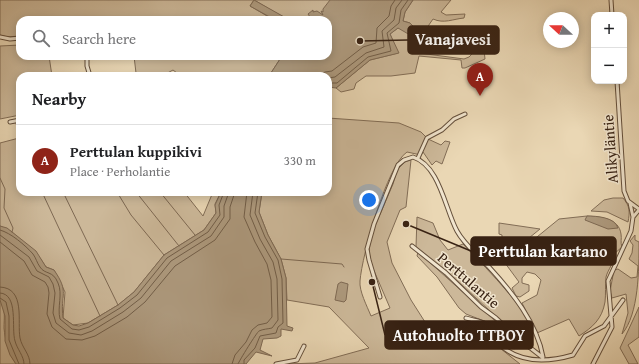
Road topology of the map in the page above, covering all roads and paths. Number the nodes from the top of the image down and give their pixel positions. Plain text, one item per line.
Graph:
1 (611, 0) edge
2 (612, 12) edge
3 (0, 37) edge
4 (16, 38) edge
5 (87, 60) edge
6 (89, 72) edge
7 (617, 84) edge
8 (464, 114) dead end
9 (16, 121) edge
10 (10, 122) dead end
11 (418, 158) junction
12 (630, 203) junction
13 (639, 209) edge
14 (632, 217) junction
15 (412, 246) dead end
16 (380, 297) dead end
17 (623, 300) dead end
18 (611, 315) junction
19 (466, 318) dead end
20 (304, 346) dead end
21 (543, 357) junction
22 (548, 361) junction
23 (276, 364) edge
24 (552, 364) edge
25 (593, 364) edge

1 - 2 street
3 - 4 street
5 - 6 street
7 - 12 street, Alikyläntie
8 - 11 street
9 - 10 street
11 - 16 street
11 - 21 street
12 - 13 street, Alikyläntie
12 - 14 street
13 - 14 street
14 - 18 street
15 - 21 street, Perttulantie
17 - 18 street
18 - 22 street
18 - 25 street
19 - 22 street, Perttulantie
20 - 23 street
21 - 22 street, Perttulantie
22 - 24 street, Perttulantie

